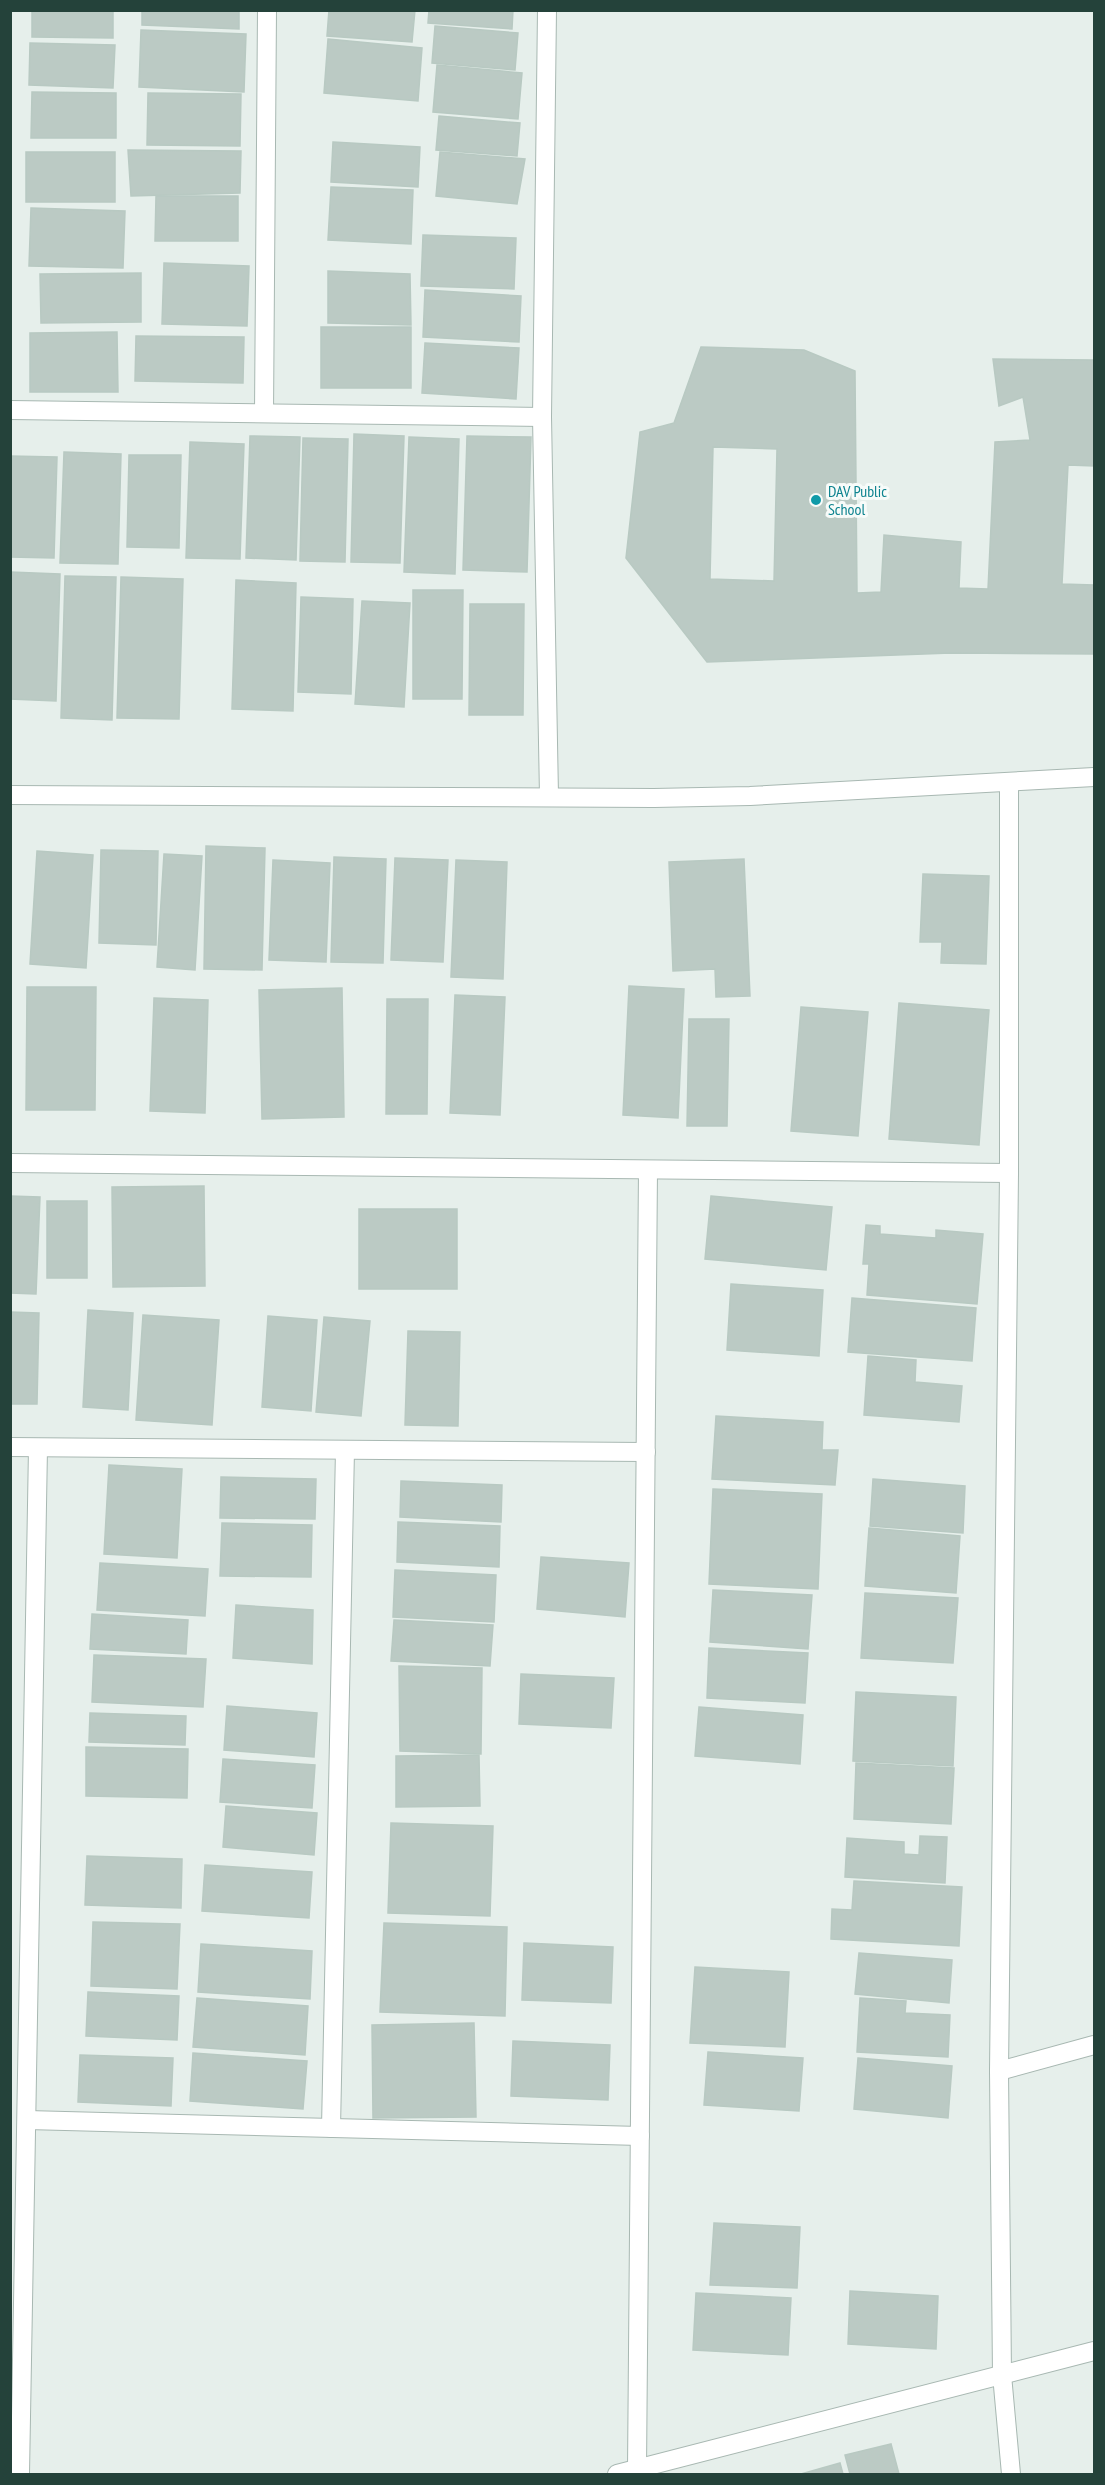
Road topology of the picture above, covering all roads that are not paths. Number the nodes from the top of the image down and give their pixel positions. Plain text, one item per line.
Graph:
1 (267, 10) edge
2 (547, 10) edge
3 (10, 410) edge
4 (264, 413) junction
5 (542, 417) junction
6 (1095, 777) edge
7 (1009, 783) junction
8 (10, 795) edge
9 (549, 796) junction
10 (10, 1163) edge
11 (648, 1170) junction
12 (1009, 1173) junction
13 (10, 1447) edge
14 (38, 1448) junction
15 (345, 1450) junction
16 (646, 1452) junction
17 (1095, 2045) edge
18 (999, 2071) junction
19 (27, 2120) junction
20 (331, 2128) junction
21 (640, 2136) junction
22 (1095, 2351) edge
23 (1002, 2375) junction
24 (637, 2470) junction
25 (20, 2475) edge
26 (617, 2475) edge
27 (1011, 2475) edge

1 - 4 street
2 - 5 street
3 - 4 street
4 - 5 street
5 - 9 street
6 - 7 street
7 - 9 street
7 - 12 street
8 - 9 street
10 - 11 street
11 - 12 street
11 - 16 street
12 - 18 street
13 - 14 street
14 - 15 street
14 - 19 street
15 - 16 street
15 - 20 street
16 - 21 street
17 - 18 street
18 - 23 street
19 - 20 street
19 - 25 street
20 - 21 street
21 - 24 street
22 - 23 street
23 - 24 street
23 - 27 street
24 - 26 street

